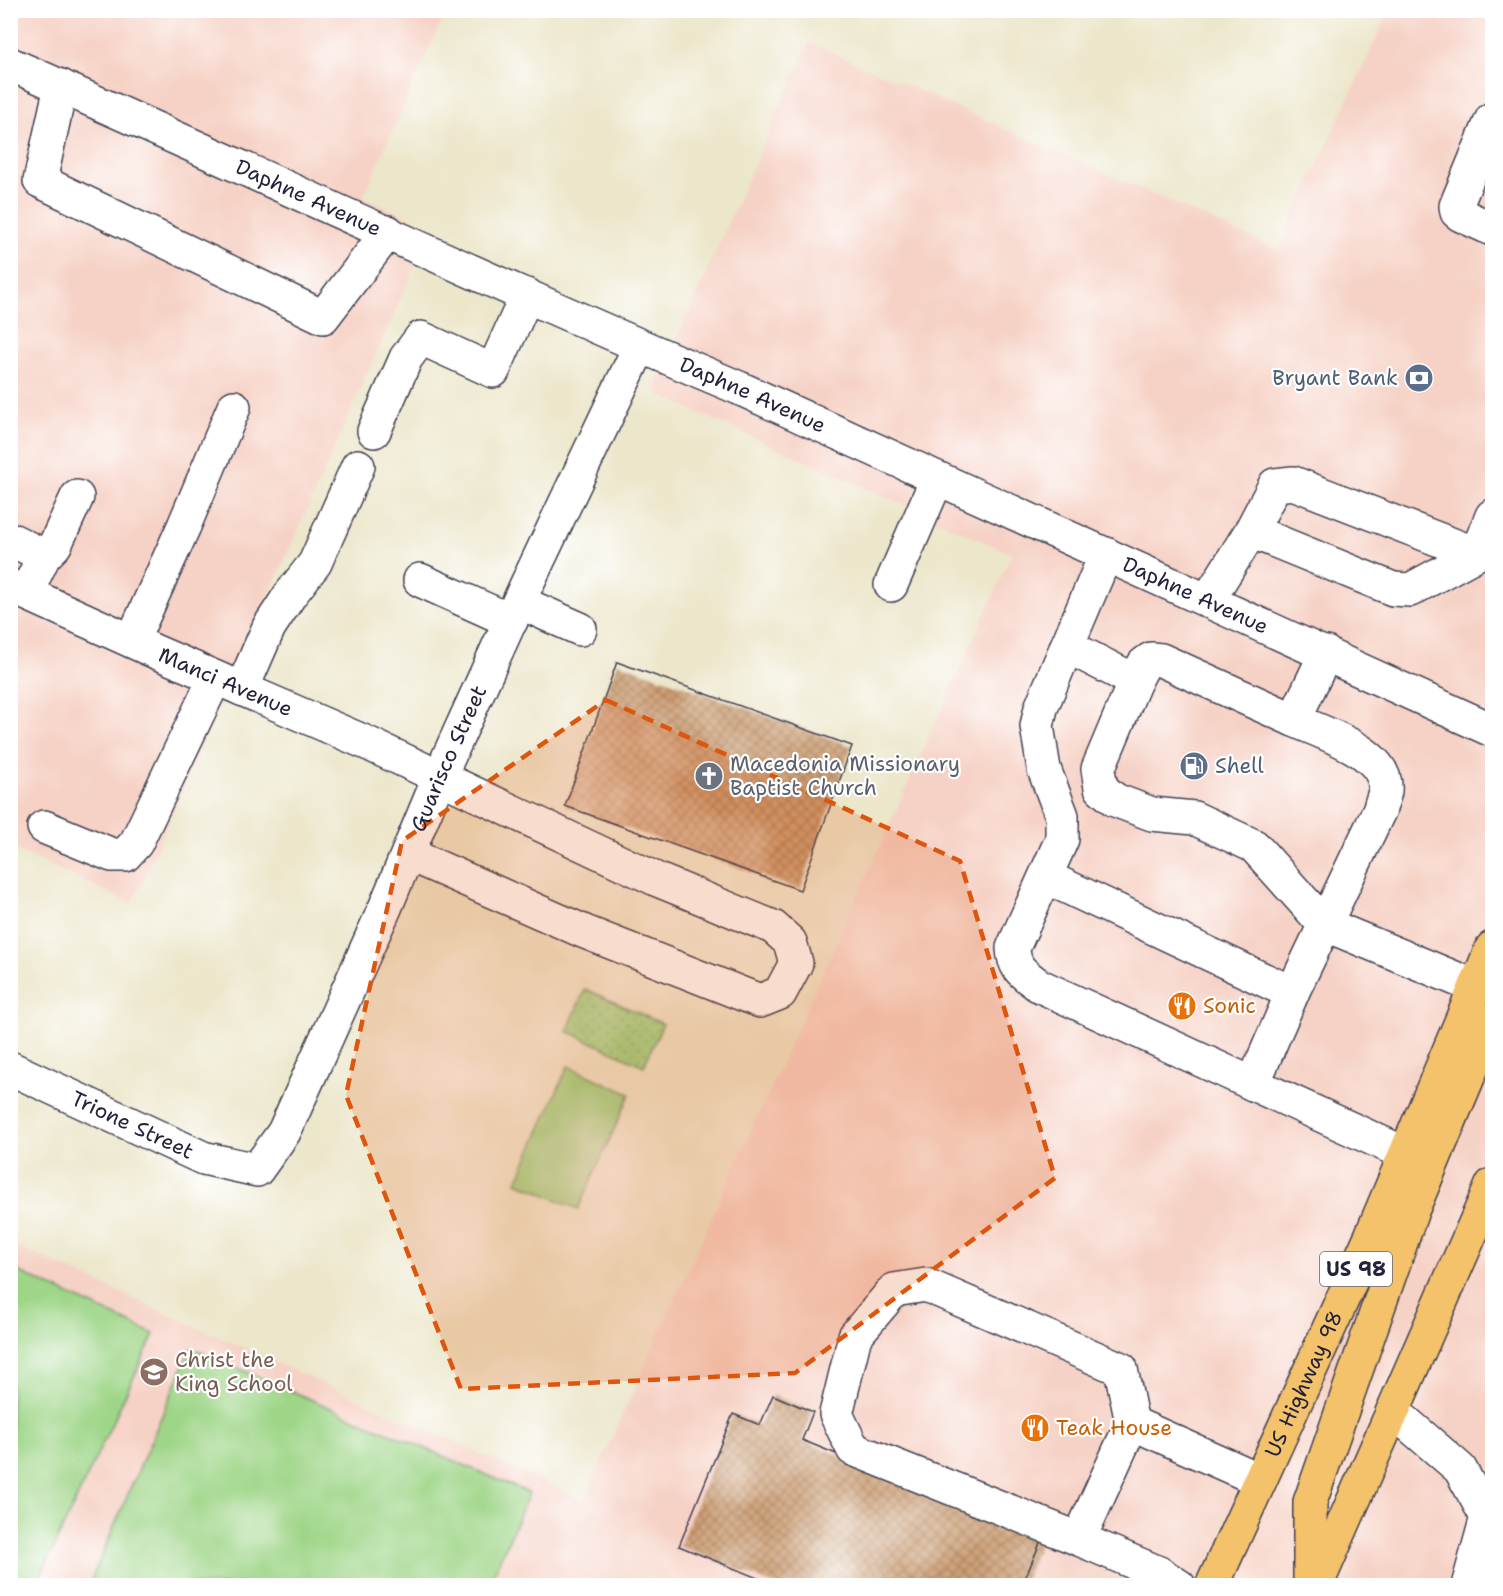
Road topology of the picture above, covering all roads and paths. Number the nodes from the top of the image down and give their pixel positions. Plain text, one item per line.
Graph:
1 (10, 64) edge
2 (61, 86) junction
3 (1492, 119) edge
4 (1492, 229) edge
5 (388, 232) junction
6 (527, 295) junction
7 (640, 346) junction
8 (234, 407) dead end
9 (374, 431) dead end
10 (358, 466) dead end
11 (937, 478) junction
12 (77, 497) dead end
13 (1492, 516) edge
14 (1251, 531) junction
15 (10, 539) edge
16 (1106, 554) junction
17 (1476, 554) junction
18 (44, 556) junction
19 (420, 580) dead end
20 (891, 585) dead end
21 (18, 590) edge
22 (1208, 600) junction
23 (515, 611) junction
24 (580, 629) dead end
25 (132, 641) junction
26 (1067, 646) junction
27 (1326, 653) junction
28 (1136, 681) junction
29 (229, 684) junction
30 (1294, 720) junction
31 (1492, 730) edge
32 (439, 778) junction
33 (44, 827) dead end
34 (408, 854) junction
35 (1046, 877) junction
36 (1324, 924) junction
37 (1492, 948) edge
38 (1476, 987) junction
39 (1292, 993) junction
40 (1492, 1020) edge
41 (10, 1068) edge
42 (1253, 1084) junction
43 (1406, 1154) junction
44 (257, 1170) joint
45 (1492, 1185) edge
46 (1482, 1228) edge
47 (1393, 1411) junction
48 (1132, 1423) junction
49 (1260, 1480) junction
50 (1079, 1539) junction
51 (1179, 1586) edge
52 (1212, 1586) edge
53 (1310, 1586) edge
54 (1316, 1586) edge
55 (1468, 1586) edge

1 - 2 street, Daphne Avenue
2 - 5 street, Daphne Avenue
2 - 5 street
3 - 4 street
5 - 6 street, Daphne Avenue
6 - 7 street, Daphne Avenue
6 - 9 street
7 - 11 street, Daphne Avenue
7 - 23 street, Guarisco Street
8 - 25 street
10 - 29 street
11 - 16 street, Daphne Avenue
11 - 20 street
12 - 18 street
13 - 17 street
14 - 17 street
14 - 17 street
14 - 22 street
15 - 18 street
16 - 22 street, Daphne Avenue
16 - 26 street
18 - 21 street
19 - 23 street
21 - 25 street, Manci Avenue
22 - 27 street, Daphne Avenue
23 - 24 street
23 - 32 street, Guarisco Street
25 - 29 street, Manci Avenue
26 - 28 street
26 - 35 street
27 - 30 street
27 - 31 street, Daphne Avenue
28 - 30 street
28 - 36 street
29 - 32 street, Manci Avenue
29 - 33 street
30 - 36 street
32 - 34 street, Guarisco Street
32 - 34 street, Manci Avenue
34 - 44 street, Guarisco Street
35 - 39 street
35 - 42 street
36 - 38 street
36 - 39 street
37 - 38 main road, US Highway 98 / US 98
38 - 43 main road, US Highway 98 / US 98
39 - 42 street
40 - 53 main road, US 98
41 - 44 street, Trione Street
42 - 43 street
43 - 49 main road, US Highway 98 / US 98
45 - 46 main road
46 - 47 main road
47 - 54 main road
47 - 55 street
48 - 49 street
48 - 50 street
48 - 50 street
49 - 52 main road, US Highway 98 / US 98
50 - 51 street

